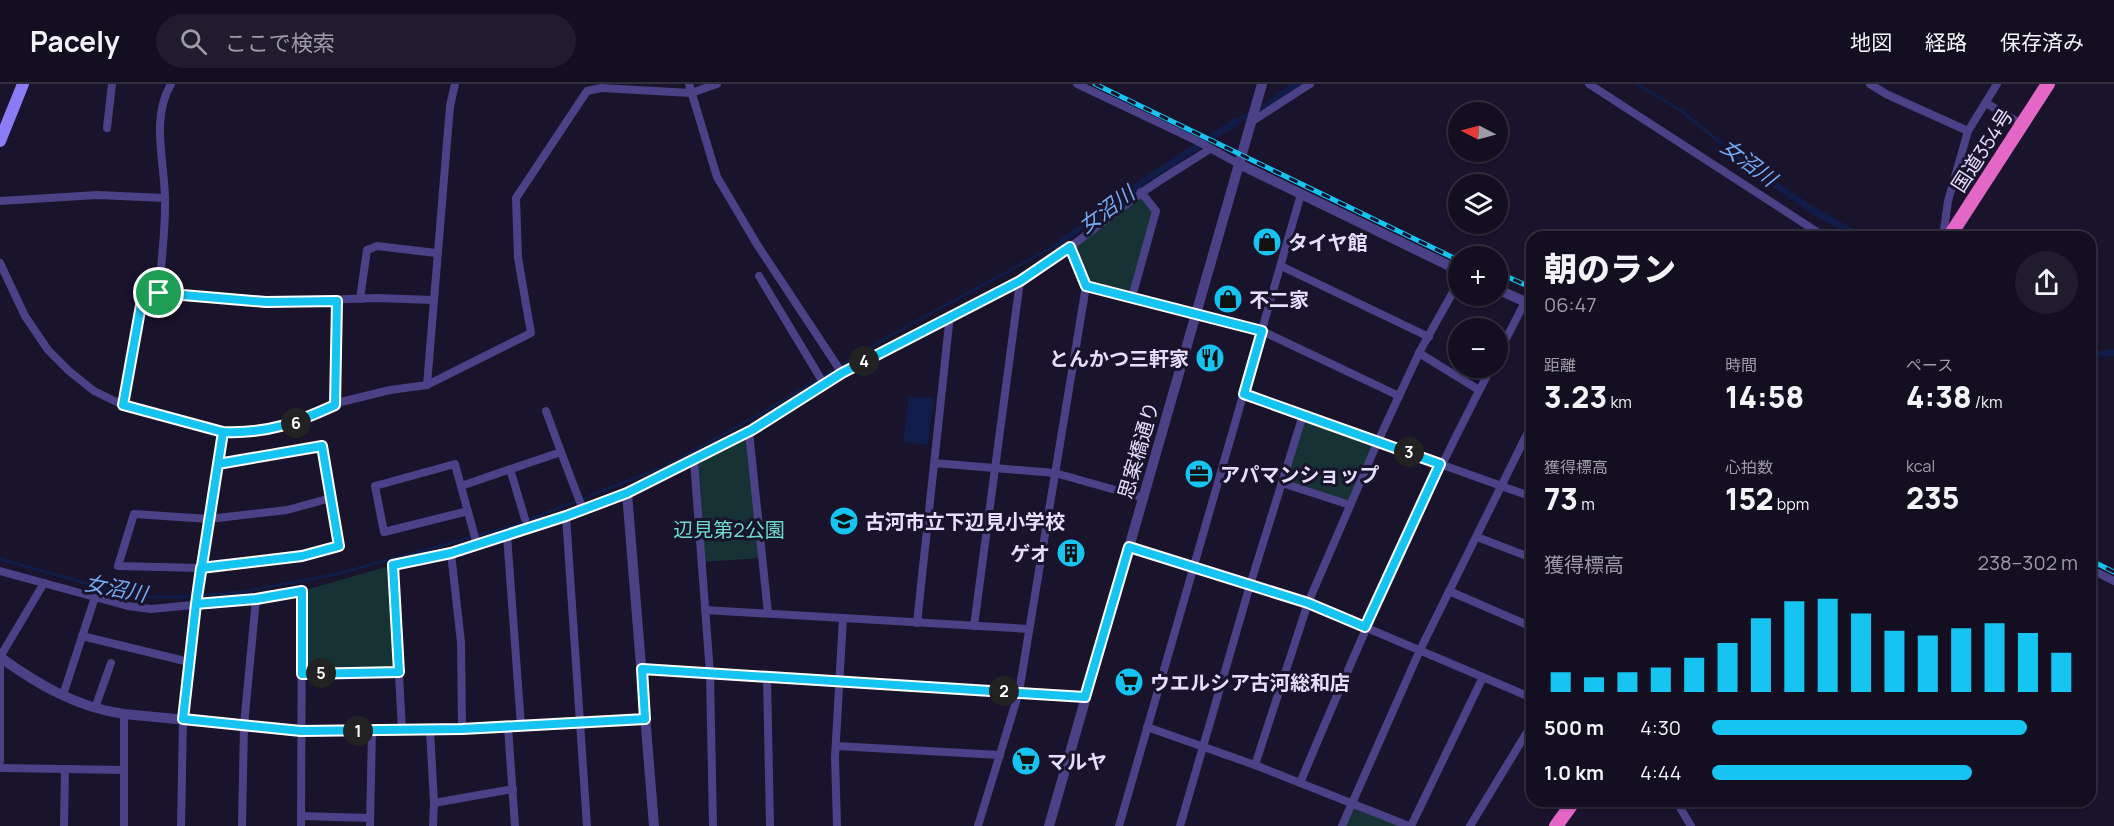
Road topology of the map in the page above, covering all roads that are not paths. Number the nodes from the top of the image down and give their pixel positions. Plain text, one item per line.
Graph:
1 (23, 84) edge
2 (112, 84) edge
3 (171, 84) edge
4 (455, 84) edge
5 (717, 84) edge
6 (1077, 84) edge
7 (1262, 84) edge
8 (1310, 84) edge
9 (1589, 84) edge
10 (1870, 84) edge
11 (1997, 84) edge
12 (2048, 84) edge
13 (690, 88) edge
14 (1986, 103) junction
15 (1252, 119) junction
16 (2021, 124) junction
17 (107, 128) dead end
18 (1968, 131) junction
19 (0, 141) edge
20 (1208, 148) junction
21 (1239, 164) junction
22 (1141, 192) junction
23 (1301, 194) junction
24 (165, 198) junction
25 (0, 201) edge
26 (1816, 231) edge
27 (1944, 231) edge
28 (1953, 231) edge
29 (1070, 247) junction
30 (436, 253) junction
31 (0, 262) edge
32 (1448, 265) edge
33 (1281, 266) junction
34 (759, 276) dead end
35 (1020, 281) junction
36 (1086, 286) junction
37 (159, 293) junction
38 (1508, 294) edge
39 (1132, 297) junction
40 (360, 299) junction
41 (433, 300) junction
42 (337, 301) junction
43 (1448, 301) edge
44 (1526, 303) edge
45 (1526, 307) edge
46 (800, 309) junction
47 (1196, 314) junction
48 (950, 315) junction
49 (785, 318) junction
50 (1262, 331) junction
51 (1429, 336) junction
52 (1508, 338) edge
53 (1419, 353) junction
54 (842, 373) junction
55 (1486, 378) edge
56 (824, 384) junction
57 (427, 385) junction
58 (1479, 390) junction
59 (1244, 394) junction
60 (1399, 396) junction
61 (123, 405) junction
62 (335, 405) junction
63 (546, 411) dead end
64 (1303, 415) junction
65 (223, 432) junction
66 (749, 432) junction
67 (1526, 436) edge
68 (1378, 441) junction
69 (561, 453) junction
70 (694, 461) junction
71 (934, 463) junction
72 (218, 464) junction
73 (1440, 464) junction
74 (995, 468) junction
75 (510, 469) junction
76 (1055, 473) junction
77 (1282, 483) junction
78 (461, 486) junction
79 (1502, 486) junction
80 (627, 493) junction
81 (1526, 495) edge
82 (331, 498) junction
83 (1144, 498) junction
84 (1350, 505) junction
85 (583, 510) junction
86 (468, 512) junction
87 (566, 516) junction
88 (209, 519) junction
89 (525, 519) dead end
90 (507, 535) junction
91 (1477, 537) junction
92 (477, 545) junction
93 (1129, 547) junction
94 (451, 553) junction
95 (1526, 556) edge
96 (1193, 567) junction
97 (201, 568) junction
98 (0, 570) edge
99 (2096, 572) edge
100 (2114, 581) edge
101 (44, 583) junction
102 (1250, 585) junction
103 (1449, 591) junction
104 (95, 597) junction
105 (256, 599) junction
106 (1308, 603) junction
107 (196, 604) junction
108 (705, 610) junction
109 (768, 613) junction
110 (843, 618) junction
111 (917, 623) junction
112 (1526, 624) edge
113 (975, 626) junction
114 (1365, 627) junction
115 (1029, 629) junction
116 (82, 636) junction
117 (1420, 650) junction
118 (0, 657) edge
119 (189, 662) junction
120 (111, 663) dead end
121 (642, 669) junction
122 (399, 672) junction
123 (710, 673) junction
124 (302, 674) junction
125 (767, 676) junction
126 (1482, 678) junction
127 (839, 681) junction
128 (0, 689) edge
129 (1018, 692) junction
130 (63, 695) junction
131 (1526, 696) edge
132 (1085, 697) junction
133 (94, 708) junction
134 (124, 714) junction
135 (183, 719) junction
136 (645, 719) junction
137 (580, 723) junction
138 (244, 725) junction
139 (521, 726) junction
140 (508, 727) junction
141 (1147, 727) junction
142 (462, 729) junction
143 (372, 730) junction
144 (402, 730) junction
145 (430, 730) junction
146 (301, 731) junction
147 (1526, 734) edge
148 (1203, 745) junction
149 (836, 746) junction
150 (1000, 755) junction
151 (0, 761) edge
152 (1255, 765) junction
153 (0, 768) edge
154 (65, 770) junction
155 (124, 770) junction
156 (1300, 783) junction
157 (513, 789) junction
158 (435, 803) junction
159 (1352, 803) junction
160 (1570, 807) edge
161 (1680, 807) edge
162 (301, 816) junction
163 (370, 822) edge
164 (64, 826) edge
165 (124, 826) edge
166 (181, 826) edge
167 (242, 826) edge
168 (301, 826) edge
169 (433, 826) edge
170 (515, 826) edge
171 (587, 826) edge
172 (654, 826) edge
173 (713, 826) edge
174 (771, 826) edge
175 (837, 826) edge
176 (978, 826) edge
177 (1049, 826) edge
178 (1119, 826) edge
179 (1180, 826) edge
180 (1341, 826) edge
181 (1410, 826) edge
182 (1470, 826) edge
183 (1556, 826) edge
184 (1691, 826) edge

1 - 19 main road
2 - 17 street
3 - 24 street
4 - 30 street
5 - 13 street
6 - 20 street
7 - 15 street, 思案橋通り
8 - 15 street
9 - 26 street
10 - 18 street
11 - 14 street
12 - 16 highway, 国道354号
13 - 46 street
13 - 57 street
14 - 16 street
14 - 18 street
15 - 21 street, 思案橋通り
16 - 28 highway, 国道354号
18 - 27 street
20 - 21 street
20 - 22 street
21 - 23 street
21 - 47 street, 思案橋通り
22 - 29 street
22 - 39 street
23 - 32 street
23 - 33 street
24 - 25 street
24 - 37 street
29 - 35 street
29 - 36 street
30 - 40 street
30 - 41 street
31 - 61 street
33 - 50 street
33 - 51 street
34 - 49 street
35 - 48 street
35 - 74 street
36 - 39 street
36 - 76 street
37 - 42 street
37 - 61 street
38 - 44 street
39 - 47 street
40 - 41 street
40 - 42 street
41 - 57 street
42 - 62 street
43 - 51 street
45 - 52 street
46 - 49 street
46 - 54 street
47 - 50 street
47 - 83 street, 思案橋通り
48 - 54 street
48 - 71 street
49 - 56 street
50 - 59 street
50 - 60 street
51 - 53 street
53 - 58 street
53 - 60 street
54 - 56 street
55 - 58 street
56 - 66 street
57 - 62 street
58 - 73 street
59 - 64 street
59 - 96 street
60 - 68 street
61 - 65 street
62 - 65 street
63 - 69 street
64 - 68 street
64 - 77 street
65 - 72 street
66 - 70 street
66 - 109 street
67 - 79 street
68 - 73 street
68 - 84 street
69 - 75 street
69 - 85 street
70 - 80 street
70 - 108 street
71 - 74 street
71 - 111 street
72 - 82 street
72 - 88 street
73 - 79 street
73 - 114 street
74 - 76 street
74 - 113 street
75 - 78 street
75 - 89 street
76 - 83 street
76 - 115 street
77 - 84 street
77 - 102 street
78 - 86 street
78 - 86 street
79 - 81 street
79 - 91 street
80 - 85 street
80 - 121 street
82 - 88 street
82 - 97 street
83 - 93 street, 思案橋通り
84 - 106 street
85 - 87 street
86 - 92 street
87 - 90 street
87 - 137 street
88 - 97 street
88 - 97 street
90 - 92 street
90 - 139 street
91 - 95 street
91 - 103 street
92 - 94 street
93 - 96 street
93 - 132 street, 思案橋通り
94 - 122 street
94 - 142 street
96 - 102 street
96 - 141 street
97 - 107 street
98 - 101 street
99 - 100 street
101 - 104 street
101 - 118 street
102 - 106 street
102 - 148 street
103 - 112 street
103 - 117 street
104 - 107 street
104 - 116 street
105 - 107 street
105 - 124 street
105 - 138 street
106 - 114 street
106 - 152 street
107 - 119 street
108 - 109 street
108 - 123 street
109 - 110 street
110 - 111 street
110 - 127 street
111 - 113 street
113 - 115 street
114 - 117 street
114 - 156 street
115 - 129 street
116 - 119 street
116 - 130 street
117 - 126 street
117 - 159 street
118 - 128 street
118 - 130 street
119 - 135 street
120 - 133 street
121 - 123 street
121 - 136 street
122 - 124 street
122 - 144 street
123 - 125 street
123 - 173 street
124 - 146 street
125 - 127 street
125 - 174 street
126 - 131 street
126 - 181 street
127 - 129 street
127 - 149 street
128 - 151 street
129 - 132 street
129 - 150 street
130 - 133 street
132 - 177 street, 思案橋通り
133 - 134 street
134 - 135 street
134 - 155 street
135 - 138 street
135 - 166 street
136 - 137 street
136 - 172 street
137 - 139 street
137 - 171 street
138 - 146 street
138 - 167 street
139 - 140 street
140 - 142 street
140 - 157 street
141 - 148 street
141 - 178 street
142 - 145 street
143 - 144 street
143 - 146 street
143 - 163 street
144 - 145 street
145 - 158 street
146 - 162 street
147 - 182 street
148 - 152 street
148 - 179 street
149 - 150 street
149 - 175 street
150 - 176 street
152 - 156 street
153 - 154 street
154 - 155 street
154 - 164 street
155 - 165 street
156 - 159 street
157 - 158 street
157 - 170 street
158 - 169 street
159 - 180 street
159 - 181 street
160 - 183 highway
161 - 184 street
162 - 163 street
162 - 168 street

